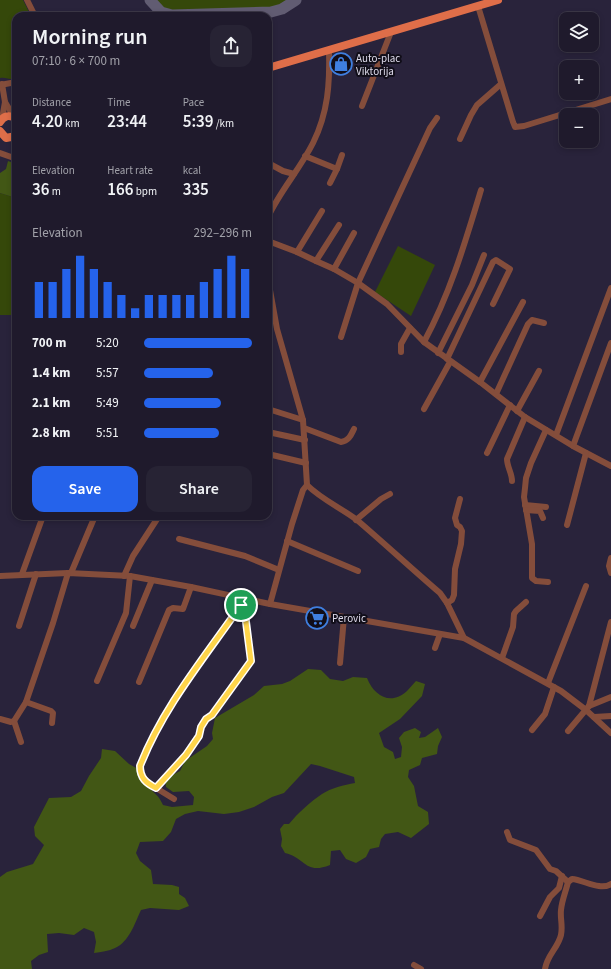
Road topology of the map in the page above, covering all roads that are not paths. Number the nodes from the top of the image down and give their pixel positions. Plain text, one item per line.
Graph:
1 (27, 0) edge
2 (498, 0) edge
3 (478, 6) junction
4 (33, 12) edge
5 (391, 32) junction
6 (329, 50) junction
7 (272, 67) edge
8 (12, 83) edge
9 (501, 84) junction
10 (1, 85) edge
11 (611, 99) edge
12 (5, 102) junction
13 (362, 106) dead end
14 (12, 112) edge
15 (12, 117) edge
16 (437, 118) dead end
17 (1, 120) edge
18 (2, 134) edge
19 (12, 136) edge
20 (460, 139) dead end
21 (12, 146) edge
22 (0, 153) edge
23 (342, 155) dead end
24 (305, 156) junction
25 (12, 157) edge
26 (272, 166) edge
27 (337, 169) junction
28 (294, 174) junction
29 (330, 183) dead end
30 (481, 190) dead end
31 (272, 208) edge
32 (322, 211) dead end
33 (339, 225) dead end
34 (354, 233) dead end
35 (272, 243) edge
36 (297, 252) junction
37 (484, 255) dead end
38 (316, 261) junction
39 (334, 269) junction
40 (358, 283) junction
41 (472, 285) junction
42 (611, 288) edge
43 (480, 291) junction
44 (272, 301) edge
45 (523, 302) dead end
46 (493, 304) dead end
47 (544, 323) dead end
48 (410, 328) junction
49 (341, 337) dead end
50 (424, 342) junction
51 (611, 343) edge
52 (401, 352) dead end
53 (438, 352) junction
54 (449, 360) junction
55 (539, 371) dead end
56 (480, 382) junction
57 (496, 394) junction
58 (510, 405) junction
59 (424, 409) dead end
60 (272, 410) edge
61 (517, 411) junction
62 (525, 417) junction
63 (303, 420) junction
64 (304, 428) junction
65 (354, 429) dead end
66 (546, 430) junction
67 (272, 433) edge
68 (556, 435) junction
69 (305, 440) junction
70 (574, 446) junction
71 (487, 453) dead end
72 (586, 453) junction
73 (272, 455) edge
74 (306, 463) junction
75 (611, 465) edge
76 (512, 480) dead end
77 (307, 485) junction
78 (390, 494) dead end
79 (460, 499) dead end
80 (546, 507) dead end
81 (526, 508) junction
82 (543, 518) dead end
83 (41, 520) edge
84 (93, 520) edge
85 (156, 520) edge
86 (356, 520) junction
87 (567, 525) dead end
88 (179, 539) dead end
89 (287, 541) junction
90 (611, 558) edge
91 (279, 570) junction
92 (358, 571) dead end
93 (69, 573) junction
94 (611, 573) edge
95 (22, 574) junction
96 (36, 574) junction
97 (0, 576) edge
98 (127, 576) junction
99 (152, 580) junction
100 (548, 582) dead end
101 (586, 586) dead end
102 (191, 587) junction
103 (246, 599) junction
104 (526, 602) dead end
105 (270, 604) junction
106 (448, 604) junction
107 (241, 605) junction
108 (344, 617) junction
109 (611, 622) edge
110 (19, 626) dead end
111 (133, 626) dead end
112 (440, 634) junction
113 (464, 638) junction
114 (435, 648) dead end
115 (502, 658) junction
116 (340, 663) dead end
117 (97, 681) dead end
118 (139, 682) dead end
119 (548, 683) junction
120 (554, 687) junction
121 (611, 698) edge
122 (26, 702) junction
123 (587, 708) junction
124 (611, 716) edge
125 (594, 717) junction
126 (1, 721) edge
127 (14, 721) junction
128 (52, 723) dead end
129 (532, 730) dead end
130 (568, 731) dead end
131 (611, 733) edge
132 (21, 742) dead end
133 (156, 788) junction
134 (174, 799) dead end
135 (507, 832) dead end
136 (562, 876) junction
137 (568, 882) junction
138 (611, 884) edge
139 (540, 916) dead end
140 (414, 965) dead end
141 (421, 969) edge
142 (545, 969) edge

1 - 4 street
2 - 3 main road
3 - 5 main road
3 - 9 street
5 - 6 main road
5 - 13 street
6 - 7 main road
6 - 24 street
8 - 10 street
9 - 11 street
9 - 20 street
10 - 12 street
12 - 14 street
12 - 17 street
15 - 17 main road
16 - 40 street
18 - 19 main road
18 - 21 street
22 - 25 street
23 - 27 street
24 - 27 street
24 - 28 street
26 - 28 street
27 - 29 street
28 - 31 street
30 - 50 street
32 - 36 street
33 - 38 street
34 - 39 street
35 - 36 street
36 - 38 street
37 - 41 street
38 - 39 street
39 - 40 street
40 - 48 street
40 - 49 street
41 - 43 street
41 - 53 street
42 - 68 street
43 - 46 street
43 - 54 street
44 - 63 street
45 - 56 street
47 - 57 street
48 - 50 street
48 - 52 street
50 - 53 street
51 - 70 street
53 - 54 street
54 - 56 street
54 - 59 street
55 - 61 street
56 - 57 street
57 - 58 street
58 - 61 street
58 - 71 street
60 - 63 street
61 - 62 street
62 - 66 street
62 - 76 street
63 - 64 street
64 - 65 street
64 - 69 street
66 - 68 street
66 - 81 street
67 - 69 street
68 - 70 street
69 - 74 street
70 - 72 street
72 - 75 street
72 - 87 street
73 - 74 street
74 - 77 street
77 - 86 street
77 - 89 street
78 - 86 street
79 - 106 street
80 - 81 street
81 - 82 street
81 - 100 street
83 - 95 street
84 - 93 street
85 - 98 street
86 - 106 street
88 - 91 street
89 - 91 street
89 - 92 street
90 - 94 street
91 - 105 street
93 - 96 street
93 - 98 street
93 - 122 street
95 - 96 street
95 - 97 street
96 - 110 street
98 - 99 street
98 - 117 street
99 - 102 street
99 - 111 street
101 - 119 street
102 - 103 street
102 - 118 street
103 - 105 street
103 - 107 street
104 - 115 street
105 - 108 street
106 - 113 street
107 - 133 street
107 - 133 street
108 - 112 street
108 - 116 street
109 - 123 street
112 - 113 street
112 - 114 street
113 - 115 street
115 - 119 street
119 - 120 street
120 - 123 street
120 - 129 street
121 - 123 street
122 - 127 street
122 - 128 street
123 - 125 street
123 - 130 street
124 - 125 street
125 - 131 street
126 - 127 street
127 - 132 street
133 - 134 street
135 - 136 street
136 - 137 street
136 - 139 street
137 - 138 street
137 - 142 street
140 - 141 street

